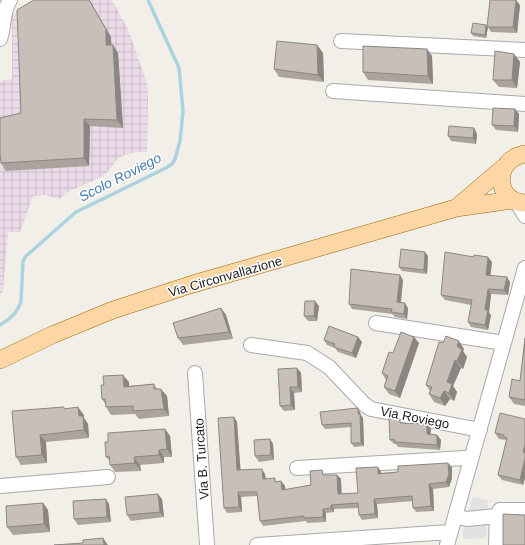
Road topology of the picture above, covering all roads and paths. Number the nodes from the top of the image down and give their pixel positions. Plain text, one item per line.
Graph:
1 (10, 0) edge
2 (0, 39) edge
3 (341, 41) dead end
4 (525, 50) edge
5 (333, 91) dead end
6 (525, 104) edge
7 (523, 153) edge
8 (503, 168) junction
9 (518, 202) edge
10 (456, 208) junction
11 (525, 216) edge
12 (525, 268) edge
13 (376, 323) dead end
14 (504, 343) junction
15 (251, 345) dead end
16 (0, 360) edge
17 (195, 372) dead end
18 (480, 430) junction
19 (471, 459) junction
20 (297, 468) dead end
21 (108, 477) dead end
22 (0, 486) edge
23 (525, 510) edge
24 (455, 516) junction
25 (497, 516) junction
26 (449, 538) edge
27 (207, 545) edge
28 (257, 545) edge
29 (496, 545) edge

1 - 2 street
3 - 4 street
5 - 6 street
7 - 8 main road, Via Circonvallazione
8 - 9 main road
8 - 10 main road, Via Circonvallazione
9 - 10 main road, Via Circonvallazione
9 - 11 street
10 - 16 main road, Via Circonvallazione
12 - 14 street
13 - 14 street
14 - 18 street
15 - 18 street, Via Roviego
17 - 27 street, Via B. Turcato
18 - 19 street
19 - 20 street
19 - 24 street
21 - 22 street
23 - 25 street
24 - 25 street
24 - 26 street
25 - 29 street
26 - 28 street

